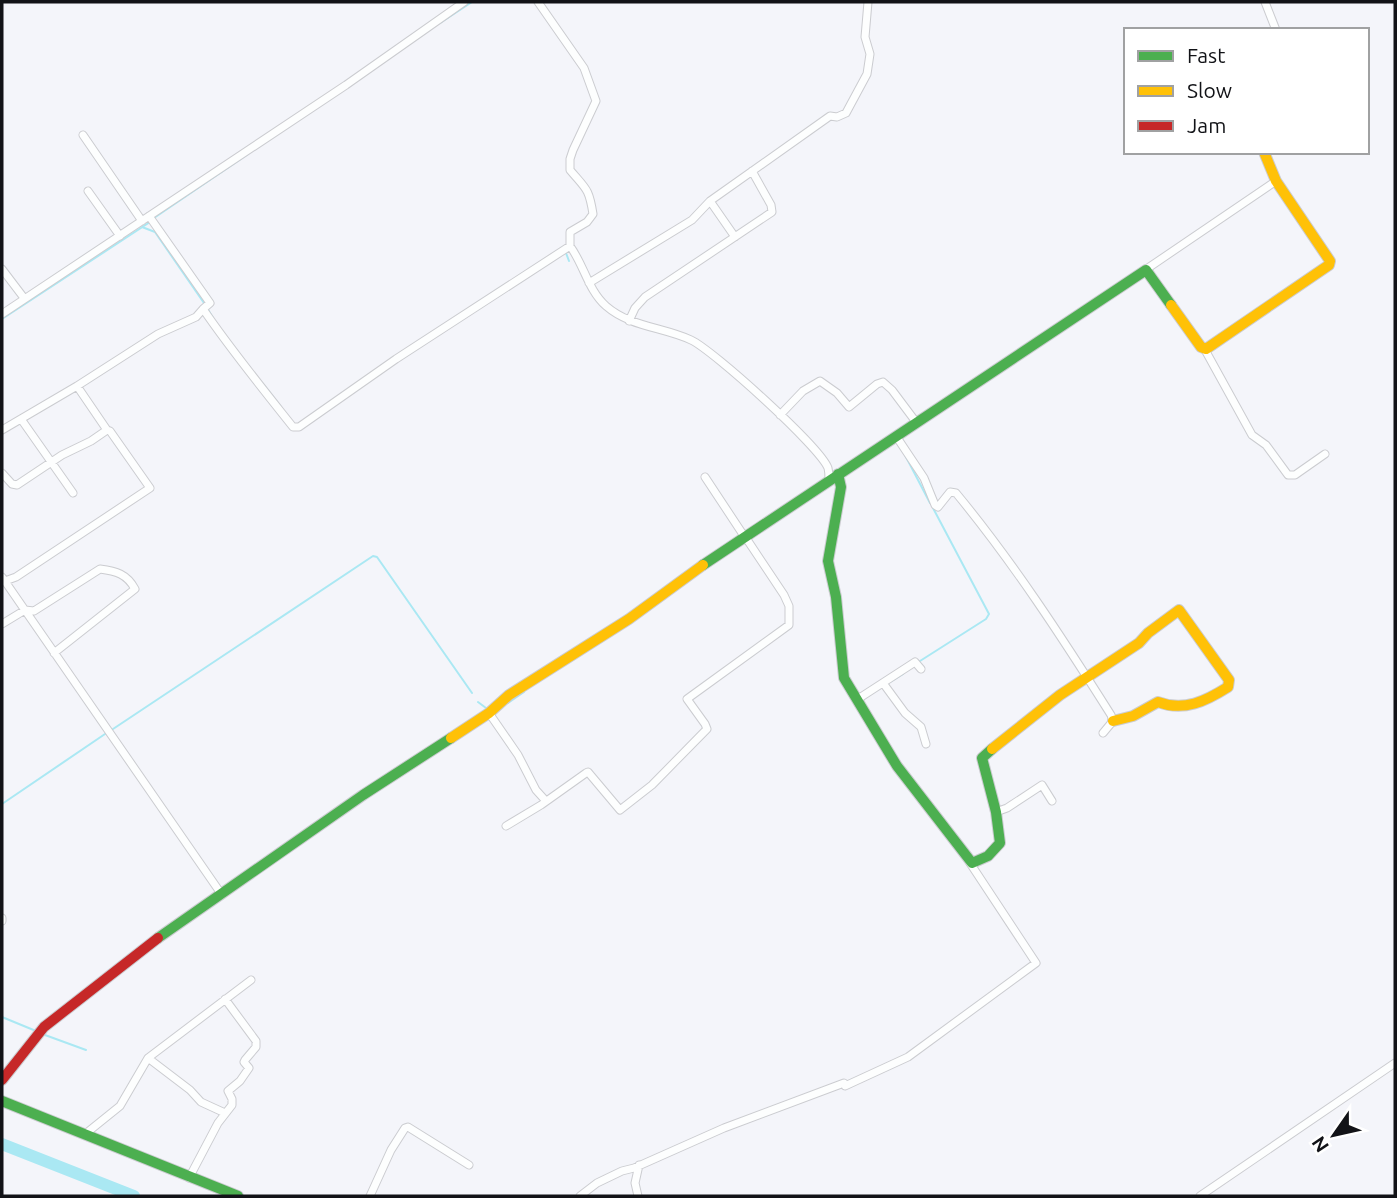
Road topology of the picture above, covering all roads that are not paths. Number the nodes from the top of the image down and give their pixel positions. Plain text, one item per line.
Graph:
1 (464, 2) edge
2 (538, 2) edge
3 (868, 2) edge
4 (1265, 2) edge
5 (1275, 28) edge
6 (83, 135) dead end
7 (1265, 154) edge
8 (751, 171) junction
9 (1276, 181) junction
10 (88, 191) dead end
11 (710, 201) junction
12 (146, 219) junction
13 (120, 236) junction
14 (735, 237) junction
15 (570, 246) junction
16 (2, 269) edge
17 (1148, 270) junction
18 (589, 284) junction
19 (24, 298) junction
20 (203, 309) junction
21 (2, 314) edge
22 (629, 321) junction
23 (1204, 348) junction
24 (78, 386) junction
25 (780, 415) junction
26 (21, 419) junction
27 (916, 422) junction
28 (2, 430) edge
29 (107, 430) junction
30 (896, 436) junction
31 (1325, 454) dead end
32 (51, 462) junction
33 (2, 473) edge
34 (705, 477) dead end
35 (834, 477) junction
36 (74, 493) dead end
37 (746, 538) junction
38 (3, 579) edge
39 (25, 610) junction
40 (2, 624) edge
41 (54, 653) junction
42 (921, 669) dead end
43 (1088, 678) junction
44 (883, 682) junction
45 (856, 698) junction
46 (489, 713) junction
47 (1113, 721) junction
48 (1103, 733) dead end
49 (926, 744) dead end
50 (545, 800) junction
51 (1052, 802) dead end
52 (996, 812) junction
53 (506, 826) dead end
54 (967, 859) junction
55 (222, 895) junction
56 (251, 980) dead end
57 (225, 999) junction
58 (148, 1058) junction
59 (1395, 1063) edge
60 (2, 1080) edge
61 (2, 1101) edge
62 (225, 1114) junction
63 (84, 1135) junction
64 (469, 1165) dead end
65 (639, 1165) junction
66 (189, 1178) junction
67 (238, 1196) edge
68 (370, 1196) edge
69 (580, 1196) edge
70 (638, 1196) edge
71 (1200, 1196) edge

1 - 12 street
2 - 15 street
3 - 8 street
4 - 5 street
6 - 12 street
7 - 9 street
8 - 11 street
8 - 14 street
9 - 17 street
9 - 23 street
10 - 13 street
11 - 14 street
11 - 18 street
12 - 13 street
12 - 20 street
13 - 19 street
14 - 22 street
15 - 18 street
15 - 20 street
16 - 19 street
17 - 23 street
17 - 27 street
18 - 22 street
19 - 21 street
20 - 24 street
22 - 25 street
23 - 31 street
24 - 26 street
24 - 29 street
25 - 27 street
25 - 35 street
26 - 28 street
26 - 32 street
27 - 30 street
29 - 32 street
29 - 38 street
30 - 35 street
30 - 43 street
32 - 33 street
32 - 36 street
34 - 37 street
35 - 37 street
35 - 45 street
37 - 46 street
37 - 50 street
38 - 39 street
39 - 40 street
39 - 41 street
39 - 41 street
41 - 55 street
42 - 44 street
43 - 47 street
43 - 47 street
43 - 52 street
44 - 45 street
44 - 49 street
45 - 54 street
46 - 50 street
46 - 55 street
47 - 48 street
50 - 53 street
51 - 52 street
52 - 54 street
54 - 65 street
55 - 60 street
56 - 57 street
57 - 58 street
57 - 62 street
58 - 62 street
58 - 63 street
59 - 71 street
61 - 63 street
62 - 66 street
63 - 66 street
64 - 68 street
65 - 69 street
65 - 70 street
66 - 67 street

